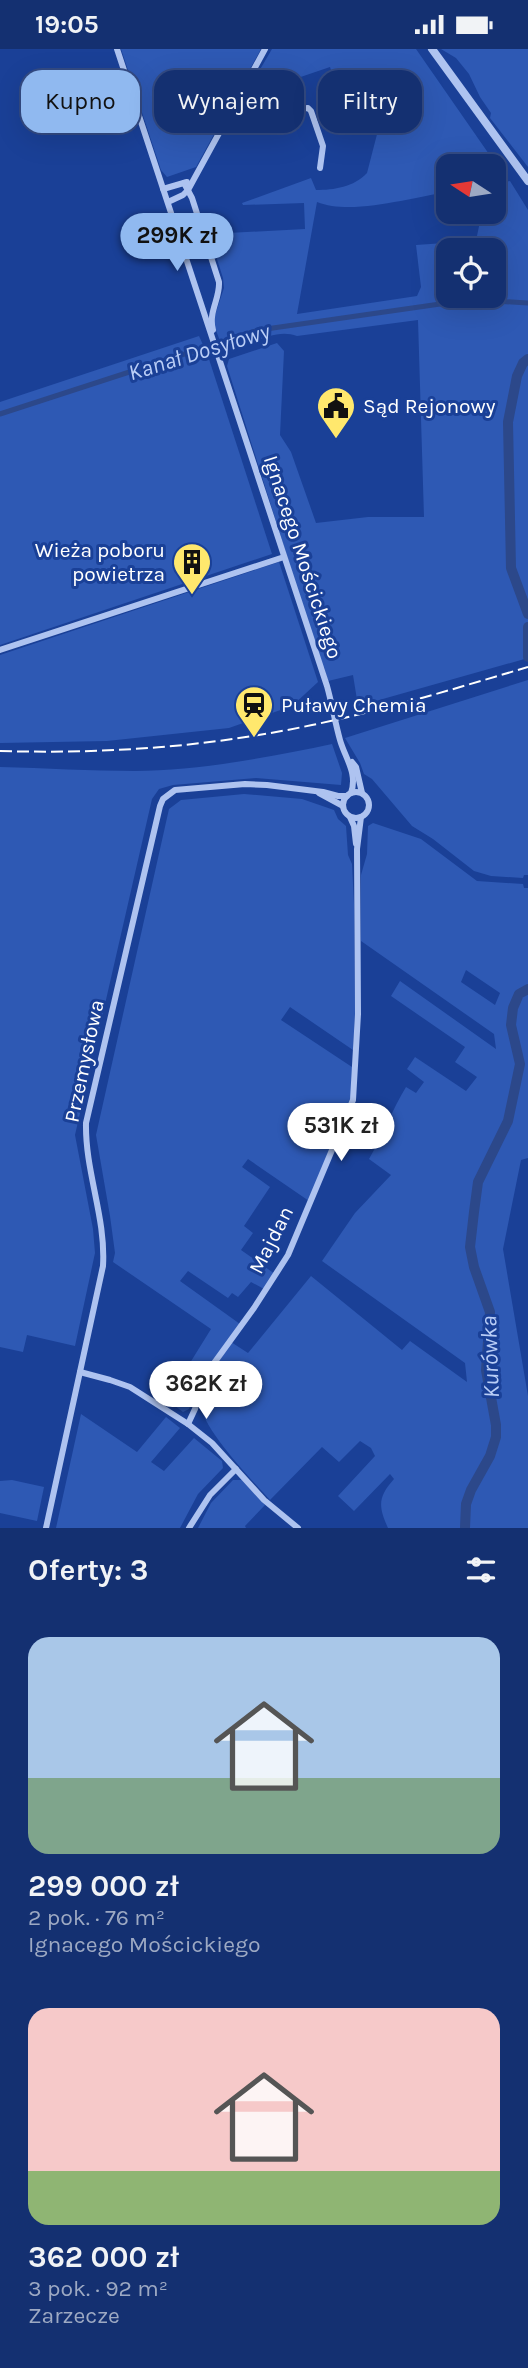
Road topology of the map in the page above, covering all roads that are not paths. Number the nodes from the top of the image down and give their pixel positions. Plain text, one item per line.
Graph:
1 (117, 49) edge
2 (265, 49) edge
3 (432, 49) edge
4 (254, 70) edge
5 (304, 108) edge
6 (219, 133) edge
7 (501, 146) junction
8 (320, 168) dead end
9 (528, 181) edge
10 (186, 186) junction
11 (528, 188) edge
12 (163, 189) junction
13 (168, 202) junction
14 (201, 303) junction
15 (215, 305) junction
16 (213, 336) junction
17 (284, 557) junction
18 (0, 650) edge
19 (349, 759) junction
20 (317, 792) junction
21 (362, 793) junction
22 (349, 794) junction
23 (343, 807) junction
24 (350, 816) junction
25 (361, 817) junction
26 (357, 849) junction
27 (80, 1372) junction
28 (188, 1424) junction
29 (236, 1469) junction
30 (46, 1528) edge
31 (189, 1528) edge
32 (298, 1528) edge

1 - 12 street, Ignacego Mościckiego
2 - 4 street
3 - 7 street
5 - 8 street
6 - 10 street
7 - 9 street
7 - 11 street
10 - 12 street
10 - 13 street
10 - 15 street, Ignacego Mościckiego
12 - 13 street, Ignacego Mościckiego
13 - 14 street, Ignacego Mościckiego
14 - 15 street
14 - 16 street, Ignacego Mościckiego
15 - 16 street, Ignacego Mościckiego
16 - 17 street, Ignacego Mościckiego
17 - 18 street
17 - 19 street, Ignacego Mościckiego
19 - 21 street, Ignacego Mościckiego
19 - 22 street, Ignacego Mościckiego
20 - 22 street, Przemysłowa
20 - 23 street, Przemysłowa
20 - 27 street, Przemysłowa
21 - 22 street
21 - 25 street
22 - 23 street
23 - 24 street
24 - 25 street
24 - 26 street, Majdan
25 - 26 street, Majdan
26 - 28 street, Majdan
27 - 28 street
27 - 30 street, Przemysłowa
28 - 29 street
29 - 31 street
29 - 32 street

